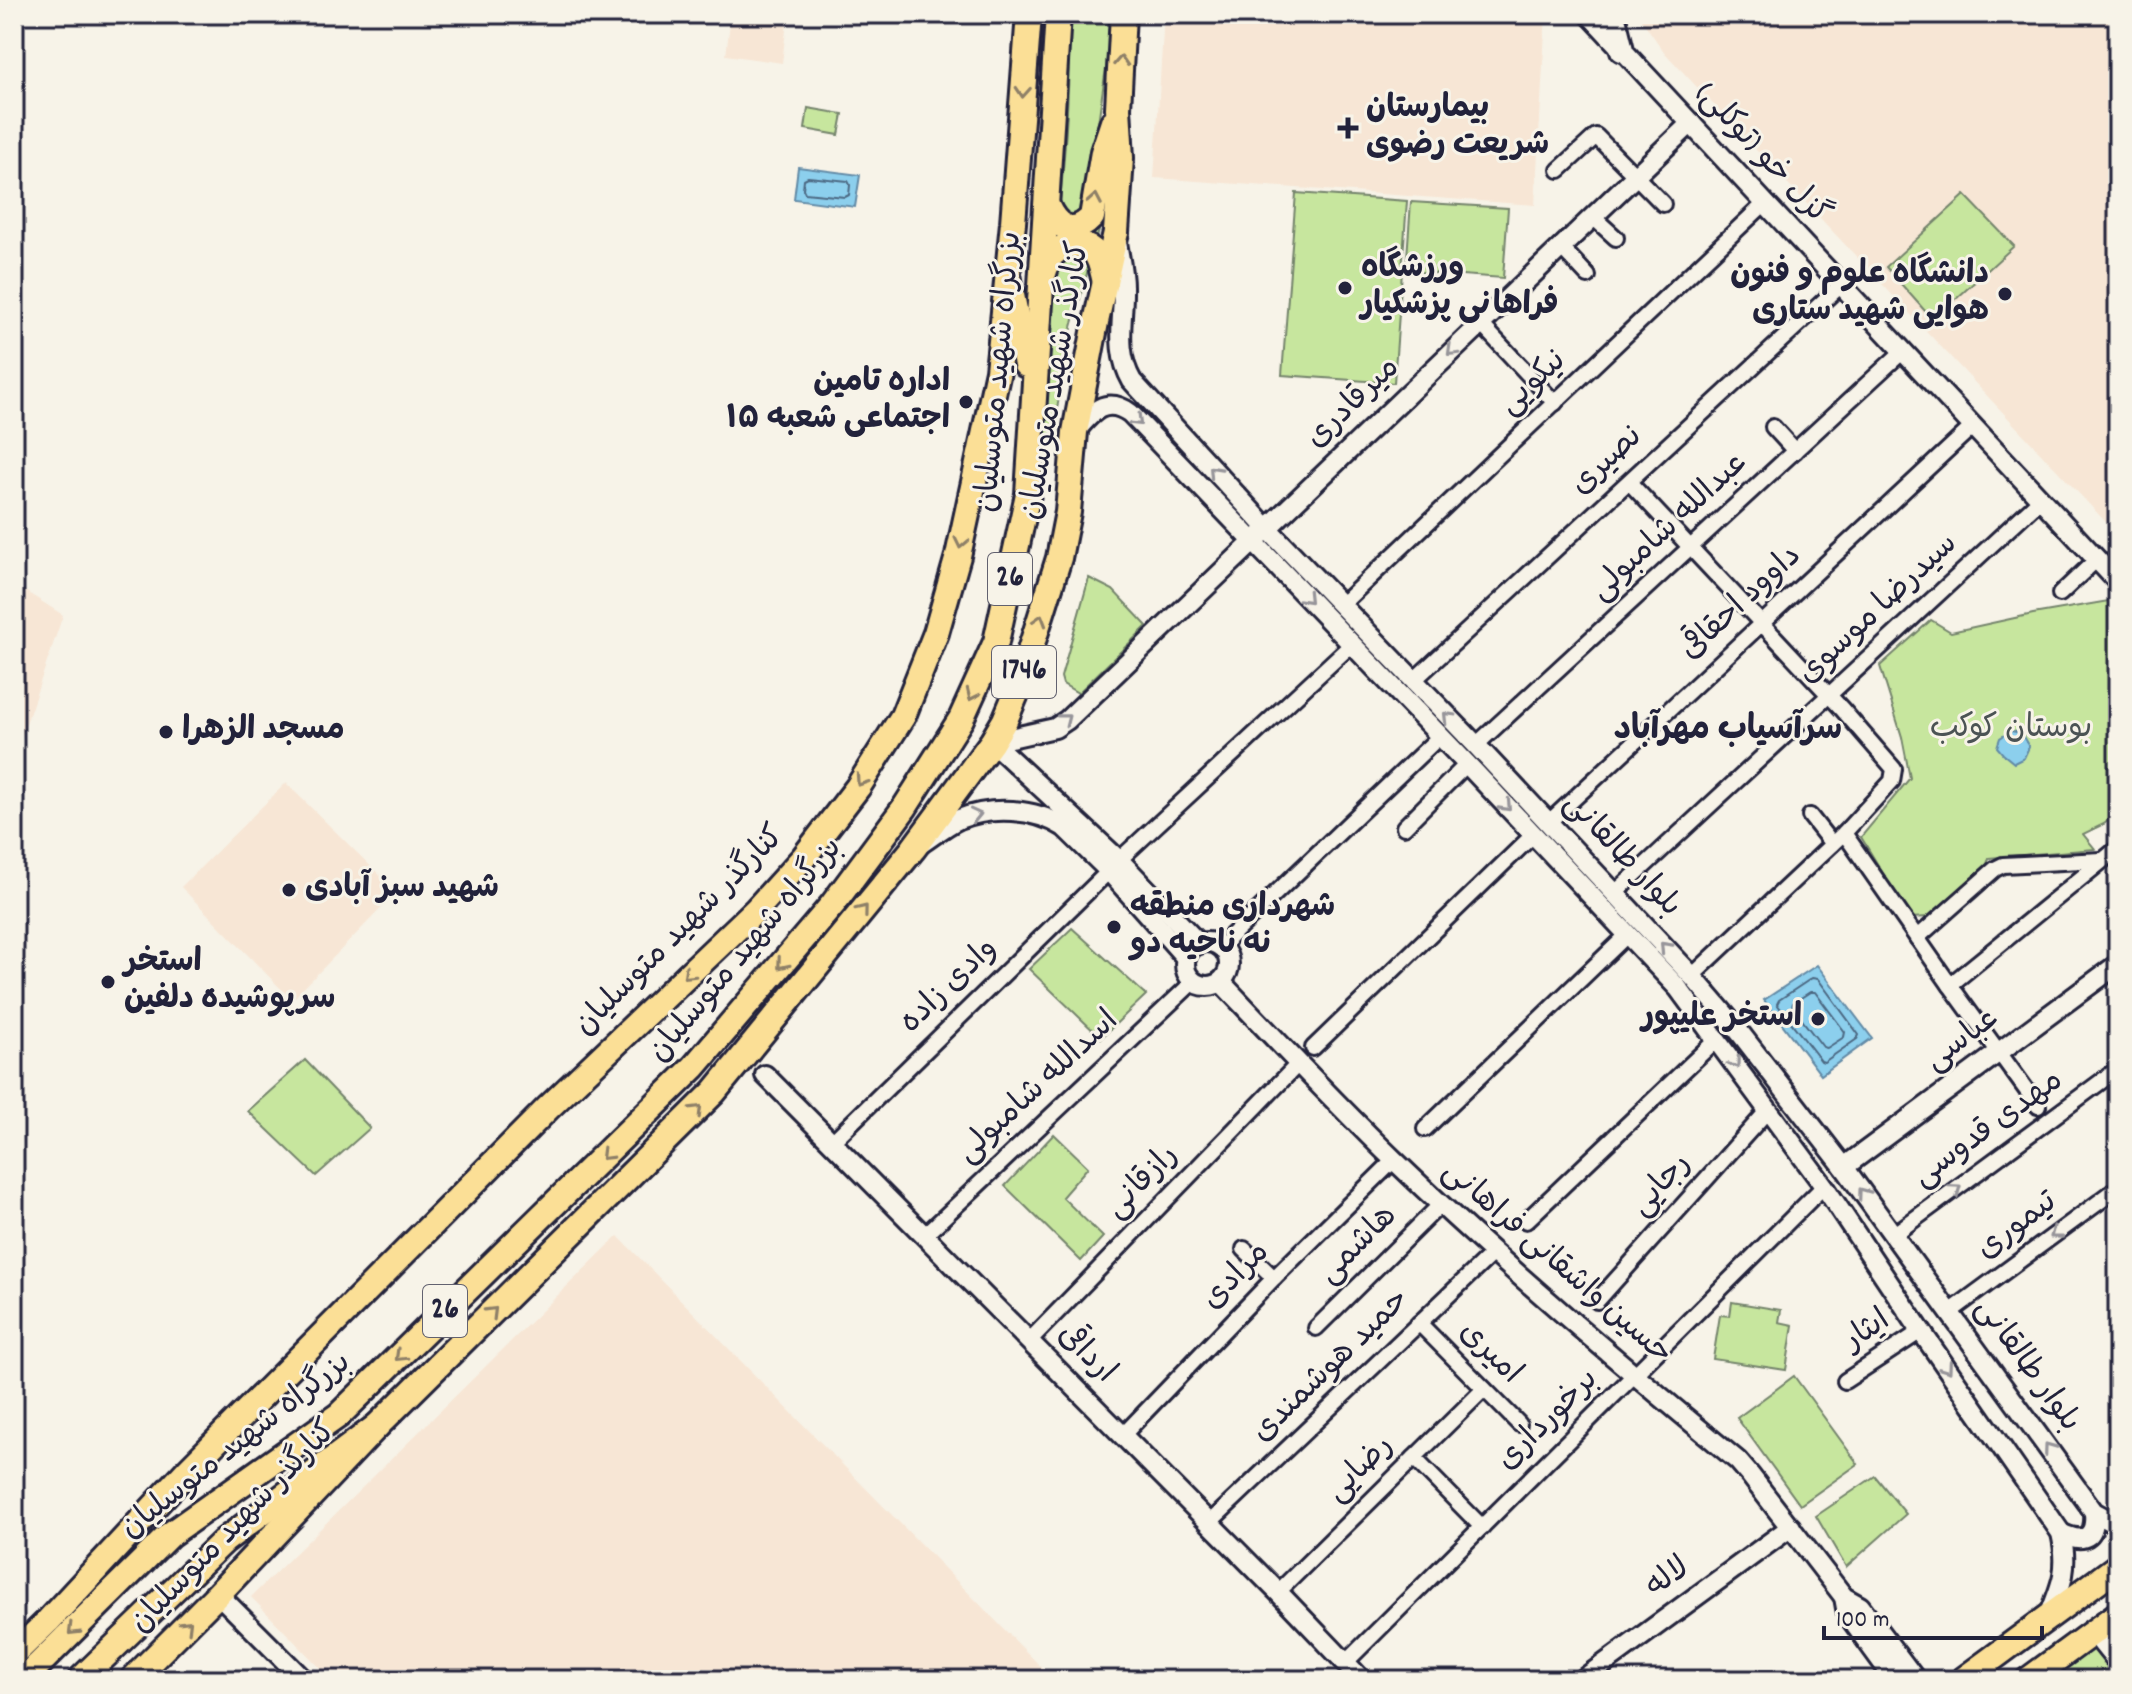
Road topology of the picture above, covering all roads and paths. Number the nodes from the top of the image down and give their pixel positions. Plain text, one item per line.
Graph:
1 (1029, 14) edge
2 (1058, 14) edge
3 (1123, 14) edge
4 (1589, 14) edge
5 (1613, 14) edge
6 (1622, 50) junction
7 (1118, 108) junction
8 (1691, 123) junction
9 (1559, 170) dead end
10 (1635, 177) junction
11 (1765, 203) junction
12 (1663, 204) dead end
13 (1047, 206) junction
14 (1593, 217) junction
15 (1116, 232) junction
16 (1616, 238) dead end
17 (1561, 247) junction
18 (1007, 270) junction
19 (1588, 276) dead end
20 (1041, 281) junction
21 (1105, 282) junction
22 (1841, 285) junction
23 (1481, 324) junction
24 (1903, 351) junction
25 (1555, 403) junction
26 (1033, 408) junction
27 (1973, 426) junction
28 (1773, 427) dead end
29 (1075, 432) junction
30 (1795, 451) junction
31 (1629, 482) junction
32 (2041, 499) junction
33 (1267, 528) junction
34 (1253, 542) junction
35 (1690, 547) junction
36 (2097, 559) junction
37 (2118, 582) edge
38 (2060, 594) dead end
39 (1341, 605) junction
40 (1762, 624) junction
41 (1352, 644) junction
42 (1413, 681) junction
43 (1829, 695) junction
44 (1440, 736) junction
45 (992, 742) junction
46 (1476, 745) junction
47 (1467, 764) junction
48 (1810, 816) dead end
49 (1549, 822) junction
50 (1404, 827) dead end
51 (1844, 833) junction
52 (1533, 835) junction
53 (1832, 844) junction
54 (2118, 848) edge
55 (913, 849) junction
56 (2102, 860) junction
57 (1114, 866) junction
58 (1615, 893) junction
59 (1628, 934) junction
60 (1917, 938) junction
61 (1223, 949) junction
62 (1192, 951) junction
63 (2118, 964) edge
64 (1193, 982) junction
65 (1221, 982) junction
66 (1685, 982) junction
67 (1950, 985) junction
68 (1717, 1039) junction
69 (1313, 1048) dead end
70 (1999, 1052) junction
71 (1298, 1064) junction
72 (2118, 1069) edge
73 (765, 1075) dead end
74 (2038, 1106) dead end
75 (1769, 1109) junction
76 (1425, 1129) dead end
77 (831, 1143) junction
78 (1394, 1160) junction
79 (1844, 1167) junction
80 (1824, 1186) junction
81 (2118, 1188) edge
82 (1441, 1204) junction
83 (1526, 1221) dead end
84 (925, 1235) junction
85 (1893, 1235) junction
86 (1244, 1249) dead end
87 (1494, 1252) junction
88 (1274, 1278) junction
89 (1597, 1301) dead end
90 (1950, 1312) junction
91 (1419, 1323) junction
92 (1316, 1328) dead end
93 (1921, 1331) junction
94 (1029, 1341) junction
95 (1635, 1374) junction
96 (1845, 1381) dead end
97 (1484, 1389) junction
98 (1519, 1424) dead end
99 (377, 1426) junction
100 (1123, 1435) junction
101 (1414, 1458) junction
102 (2094, 1512) junction
103 (1209, 1523) junction
104 (2118, 1525) edge
105 (1482, 1527) junction
106 (1791, 1527) junction
107 (2061, 1533) junction
108 (155, 1549) junction
109 (2118, 1566) edge
110 (1278, 1592) junction
111 (218, 1594) junction
112 (1844, 1597) junction
113 (2118, 1614) edge
114 (2049, 1616) junction
115 (48, 1621) junction
116 (2093, 1632) junction
117 (14, 1654) edge
118 (1346, 1662) junction
119 (2118, 1663) edge
120 (23, 1680) edge
121 (80, 1680) edge
122 (132, 1680) edge
123 (304, 1680) edge
124 (1362, 1680) edge
125 (1582, 1680) edge
126 (1895, 1680) edge
127 (1916, 1680) edge
128 (1963, 1680) edge
129 (2028, 1680) edge

1 -> 18 main road, کنارگذر شهید متوسلیان
2 - 13 main road, بزرگراه شهید متوسلیان / 26
7 -> 3 main road
4 - 6 street, گزل خو (توکلی)
5 - 6 main road
6 - 8 street, گزل خو (توکلی)
13 -> 7 main road
7 - 15 main road
8 - 10 street, میرقادری
8 - 11 street, گزل خو (توکلی)
9 - 10 street
10 - 12 street
10 - 14 street, میرقادری
11 - 22 street, گزل خو (توکلی)
11 - 25 street, نیکویی
13 - 20 main road, بزرگراه شهید متوسلیان / 26
14 - 16 street
14 - 17 street, میرقادری
15 - 21 main road, کنارگذر شهید متوسلیان / 1746
33 -> 15 street, بلوار طالقانی
17 - 19 street
17 - 23 street, میرقادری
18 - 26 main road
18 -> 115 main road, کنارگذر شهید متوسلیان
20 - 21 main road
20 - 26 main road, بزرگراه شهید متوسلیان / 26
21 - 29 main road, کنارگذر شهید متوسلیان / 1746
22 - 24 street, گزل خو (توکلی)
22 - 31 street, نصیری
23 - 25 street
23 -> 33 street, میرقادری
24 - 27 street, گزل خو (توکلی)
24 - 30 street, عبدالله شامبولی
25 - 39 street, نیکویی
26 -> 108 main road, بزرگراه شهید متوسلیان / 26
27 - 32 street, گزل خو (توکلی)
27 - 40 street, داوود احقاقی
28 - 30 street
29 -> 34 street, بلوار طالقانی
45 -> 29 main road, کنارگذر شهید متوسلیان / 1746
30 - 35 street, عبدالله شامبولی
31 - 35 street
31 - 42 street, نصیری
32 - 36 street, گزل خو (توکلی)
32 - 43 street, سیدرضا موسوی
33 - 34 street, میرقادری
33 - 39 street, بلوار طالقانی
34 -> 41 street, بلوار طالقانی
45 -> 34 street
35 - 40 street
35 - 46 street, عبدالله شامبولی
36 - 37 street, گزل خو (توکلی)
36 - 38 street
39 - 42 street, بلوار طالقانی
40 - 43 street
40 - 49 street, داوود احقاقی
41 - 44 street, بلوار طالقانی
41 - 57 street, وادی زاده
46 -> 42 street, بلوار طالقانی
43 - 51 street
43 - 58 street, سیدرضا موسوی
44 - 47 street, بلوار طالقانی
44 - 61 street
45 - 55 main road, کنارگذر شهید متوسلیان / 1746
45 - 57 street
46 - 49 street, بلوار طالقانی
47 - 50 street
47 -> 52 street, بلوار طالقانی
48 - 53 street
49 - 58 street, بلوار طالقانی
51 - 53 street
51 - 60 street
52 - 59 street, بلوار طالقانی
52 - 69 street
53 - 66 street
54 - 56 street
55 -> 57 street
99 -> 55 main road, کنارگذر شهید متوسلیان / 1746
56 - 60 street
56 - 67 street
57 - 62 street
57 - 77 street, وادی زاده
66 -> 58 street, بلوار طالقانی
59 - 66 street, بلوار طالقانی
59 - 76 street
60 - 67 street
61 - 62 street
61 - 65 street
62 - 64 street
63 - 70 street, عباسی
64 - 65 street
64 - 84 street, اسدالله شامبولی
65 - 71 street, حسین واشقانی فراهانی
66 - 68 street, بلوار طالقانی
66 - 79 street, بلوار طالقانی
67 - 70 street
68 -> 75 street, بلوار طالقانی
68 - 83 street
70 - 74 street
70 - 79 street, عباسی
71 - 78 street, حسین واشقانی فراهانی
71 - 94 street, رازقانی
85 -> 72 street, مهدی قدوسی
73 - 77 street, ارداقی
75 - 80 street, بلوار طالقانی
75 - 89 street, رجایی
77 - 84 street, ارداقی
78 - 82 street, حسین واشقانی فراهانی
78 - 88 street, مرادی
85 -> 79 street, بلوار طالقانی
80 - 93 street, بلوار طالقانی
80 - 95 street, برخورداری
81 -> 90 street, تیموری
82 - 87 street, حسین واشقانی فراهانی
82 - 92 street, هاشمی
84 - 94 street, ارداقی
85 - 90 street, بلوار طالقانی
86 - 88 street
87 - 91 street, حمید هوشمندی
87 - 95 street, حسین واشقانی فراهانی
88 - 100 street, مرادی
102 -> 90 street, بلوار طالقانی
91 - 97 street, امیری
91 - 103 street, حمید هوشمندی
93 - 96 street, ایثار
93 -> 107 street, بلوار طالقانی
94 - 100 street, ارداقی
95 - 105 street, برخورداری
95 - 106 street, حسین واشقانی فراهانی
97 - 98 street, امیری
97 - 101 street, رضایی
99 - 111 main road, کنارگذر شهید متوسلیان
99 - 121 main road, بزرگراه شهید متوسلیان
100 - 103 street, ارداقی
101 - 105 street
101 - 110 street, رضایی
102 - 104 street, بلوار طالقانی
102 - 107 street
103 - 110 street, ارداقی
105 - 118 street, برخورداری
106 - 112 street, حسین واشقانی فراهانی
106 - 125 street, لاله
107 - 114 street
108 - 115 main road
108 -> 120 main road, بزرگراه شهید متوسلیان / 26
109 - 114 main road
110 - 118 street, ارداقی
122 -> 111 main road, کنارگذر شهید متوسلیان
111 - 123 street
112 - 126 street, حسین واشقانی فراهانی
112 - 127 street, حسین واشقانی فراهانی
113 - 116 main road
114 - 128 main road
115 - 117 main road, کنارگذر شهید متوسلیان
116 - 119 street
116 - 129 main road
118 - 124 street, ارداقی

